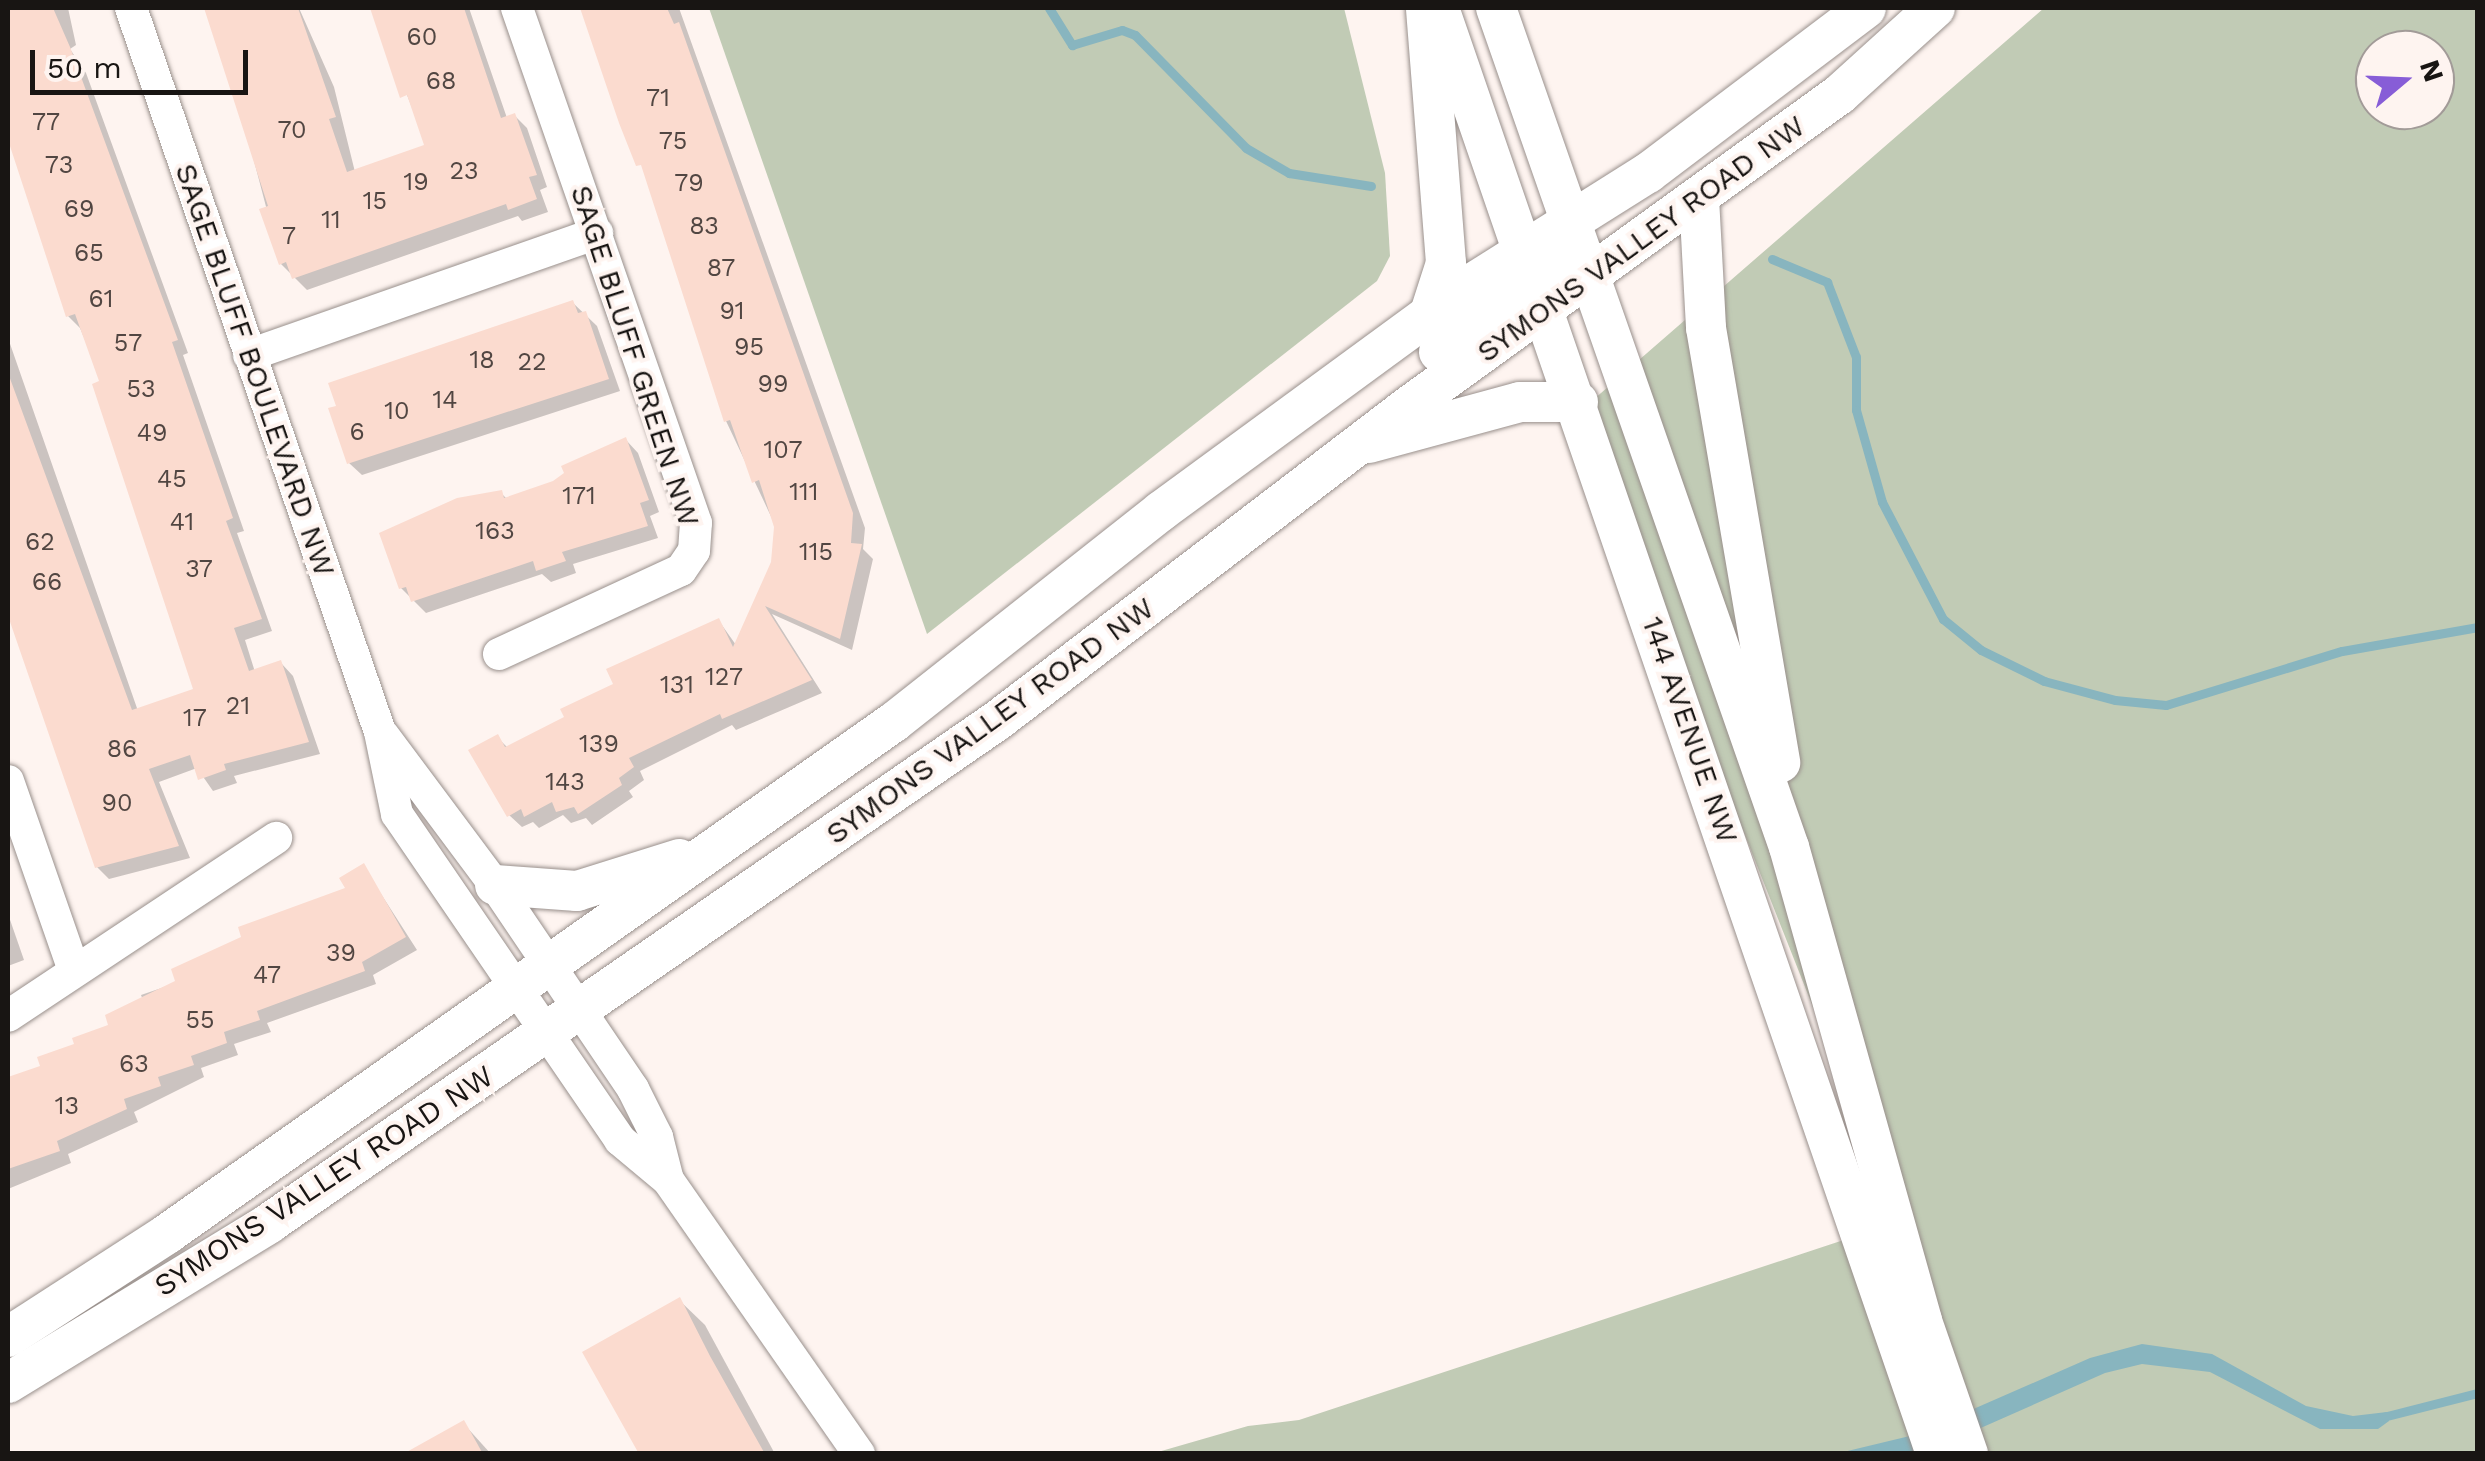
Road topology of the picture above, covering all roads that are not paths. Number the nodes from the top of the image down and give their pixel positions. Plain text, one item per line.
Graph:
1 (131, 8) edge
2 (516, 8) edge
3 (1426, 8) edge
4 (1440, 8) edge
5 (1496, 8) edge
6 (1866, 8) edge
7 (1936, 8) edge
8 (1699, 198) junction
9 (597, 233) junction
10 (1579, 251) junction
11 (1536, 280) junction
12 (1428, 316) junction
13 (249, 356) junction
14 (1578, 402) junction
15 (1360, 444) junction
16 (499, 654) dead end
17 (380, 732) junction
18 (8, 781) edge
19 (276, 838) dead end
20 (1789, 847) junction
21 (716, 848) junction
22 (495, 885) junction
23 (549, 963) junction
24 (74, 971) junction
25 (513, 988) junction
26 (580, 1010) junction
27 (8, 1016) edge
28 (544, 1034) junction
29 (668, 1180) junction
30 (1909, 1328) junction
31 (8, 1337) edge
32 (8, 1383) edge
33 (858, 1454) edge
34 (1936, 1454) edge
35 (1968, 1454) edge

1 - 13 street, SAGE BLUFF BOULEVARD NW
2 - 9 street, SAGE BLUFF GREEN NW
3 - 12 main road
4 - 11 main road, 144 AVENUE NW
5 - 10 main road, 144 AVENUE NW
6 - 10 main road, SYMONS VALLEY ROAD NW
7 - 8 main road, SYMONS VALLEY ROAD NW
8 - 10 main road, SYMONS VALLEY ROAD NW
8 - 20 main road
9 - 13 street
9 - 16 street, SAGE BLUFF GREEN NW
10 - 11 main road, SYMONS VALLEY ROAD NW
10 - 11 main road, SYMONS VALLEY ROAD NW
10 - 20 main road, 144 AVENUE NW
11 - 12 main road, SYMONS VALLEY ROAD NW
11 - 14 main road, 144 AVENUE NW
11 - 15 main road, SYMONS VALLEY ROAD NW
12 - 21 main road, SYMONS VALLEY ROAD NW
13 - 17 street, SAGE BLUFF BOULEVARD NW
14 - 15 main road
14 - 30 main road, 144 AVENUE NW
15 - 26 main road, SYMONS VALLEY ROAD NW
17 - 22 street, SAGE BLUFF BOULEVARD NW
17 - 25 street, SAGE BLUFF BOULEVARD NW
18 - 24 street
19 - 24 street
20 - 30 main road, 144 AVENUE NW
21 - 22 main road
21 - 23 main road, SYMONS VALLEY ROAD NW
22 - 23 street, SAGE BLUFF BOULEVARD NW
23 - 25 main road, SYMONS VALLEY ROAD NW
23 - 26 street, SAGE BLUFF BOULEVARD NW
24 - 27 street
25 - 28 street, SAGE BLUFF BOULEVARD NW
25 - 31 main road, SYMONS VALLEY ROAD NW
26 - 28 main road, SYMONS VALLEY ROAD NW
26 - 29 street, SAGE BLUFF BOULEVARD NW
28 - 29 street, SAGE BLUFF BOULEVARD NW
28 - 32 main road, SYMONS VALLEY ROAD NW
29 - 33 street
30 - 34 main road, 144 AVENUE NW
30 - 35 main road, 144 AVENUE NW

